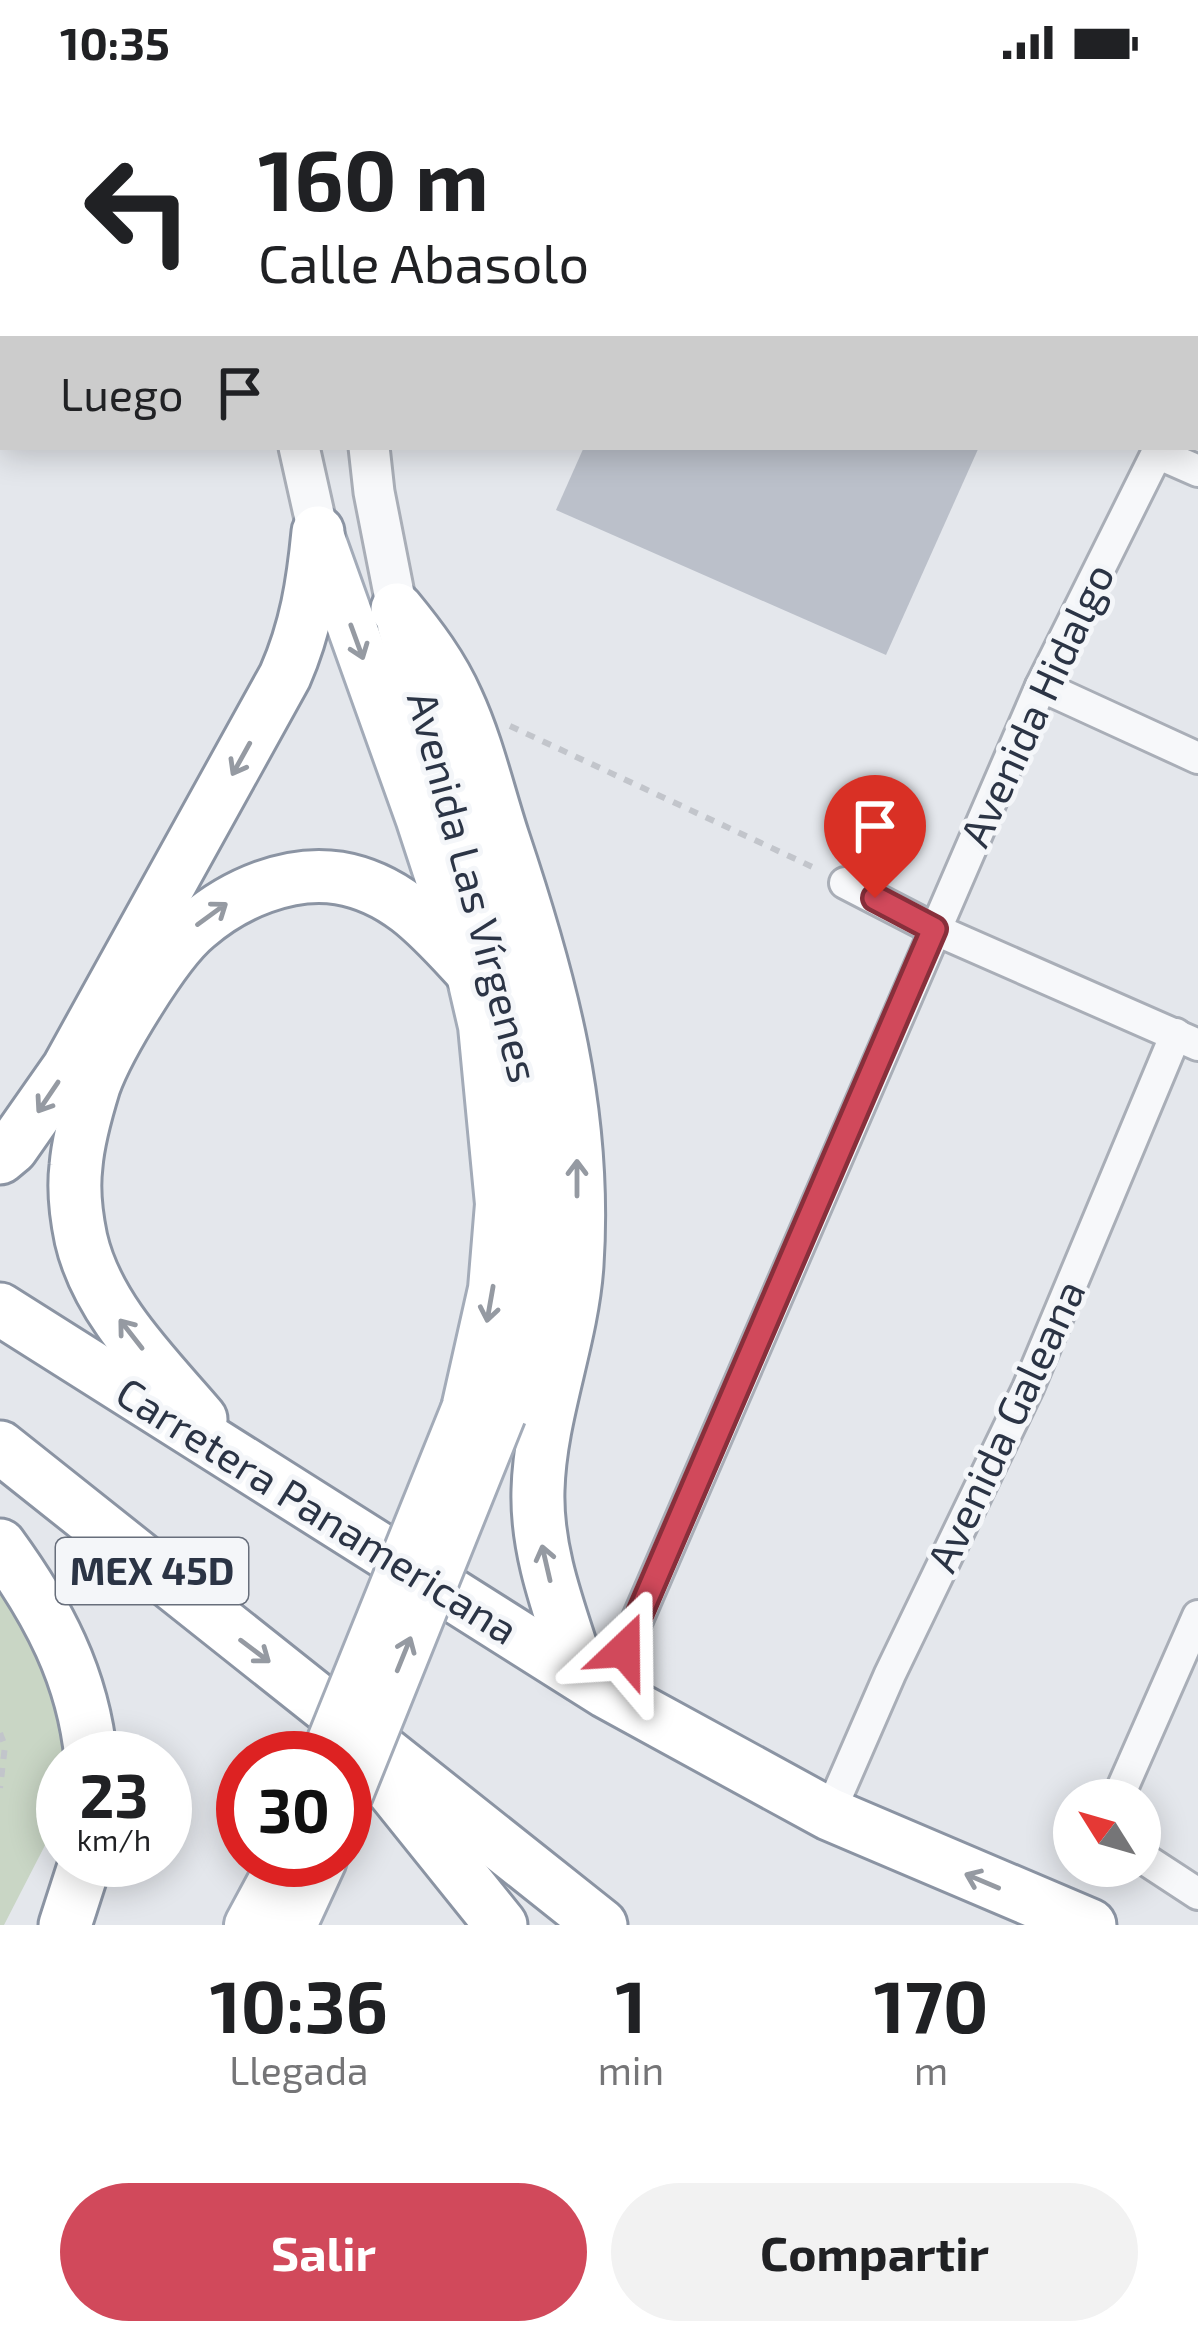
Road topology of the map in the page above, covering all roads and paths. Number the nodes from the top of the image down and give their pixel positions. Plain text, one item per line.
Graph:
1 (300, 450) edge
2 (369, 450) edge
3 (1158, 450) edge
4 (1198, 471) edge
5 (317, 532) junction
6 (397, 609) junction
7 (1041, 686) junction
8 (458, 701) junction
9 (1198, 758) edge
10 (845, 883) joint
11 (934, 929) junction
12 (470, 970) junction
13 (1187, 1040) edge
14 (0, 1158) edge
15 (0, 1310) edge
16 (484, 1411) junction
17 (0, 1447) edge
18 (232, 1456) junction
19 (0, 1545) edge
20 (1198, 1616) edge
21 (593, 1683) junction
22 (308, 1691) junction
23 (89, 1731) edge
24 (337, 1731) edge
25 (370, 1731) edge
26 (0, 1733) edge
27 (1125, 1779) edge
28 (0, 1788) edge
29 (829, 1814) junction
30 (1161, 1870) edge
31 (77, 1887) edge
32 (282, 1887) edge
33 (297, 1887) edge
34 (1198, 1894) edge
35 (65, 1925) edge
36 (249, 1925) edge
37 (292, 1925) edge
38 (500, 1925) edge
39 (601, 1925) edge
40 (1090, 1925) edge

1 - 5 street, Avenida Las Vírgenes
2 - 6 street, Avenida Las Vírgenes
3 - 4 street
3 - 7 street, Avenida Hidalgo
5 -> 12 main road, Avenida Las Vírgenes
5 -> 14 highway
6 - 8 highway
6 - 16 main road, Avenida Las Vírgenes
7 - 9 street
7 - 11 street, Avenida Hidalgo
8 - 10 path
21 -> 8 highway
10 - 11 street
11 - 13 street
11 - 21 street, Avenida Hidalgo
12 -> 16 main road, Avenida Las Vírgenes
18 -> 12 highway
13 - 29 street, Avenida Galeana
15 - 18 highway, Carretera Panamericana / MEX 45D
16 - 24 main road, Avenida Las Vírgenes, bridge
25 -> 16 main road, Avenida Las Vírgenes, bridge
17 -> 22 highway, MEX 45D
18 - 21 highway, Carretera Panamericana / MEX 45D
19 - 23 highway
20 - 27 street
21 - 29 highway, Carretera Panamericana / MEX 45D
22 - 38 highway
22 - 39 highway, MEX 45D
26 - 28 path
40 -> 29 highway, Carretera Panamericana / MEX 45D
30 - 34 street
31 - 35 highway
32 - 36 main road
33 - 37 main road

